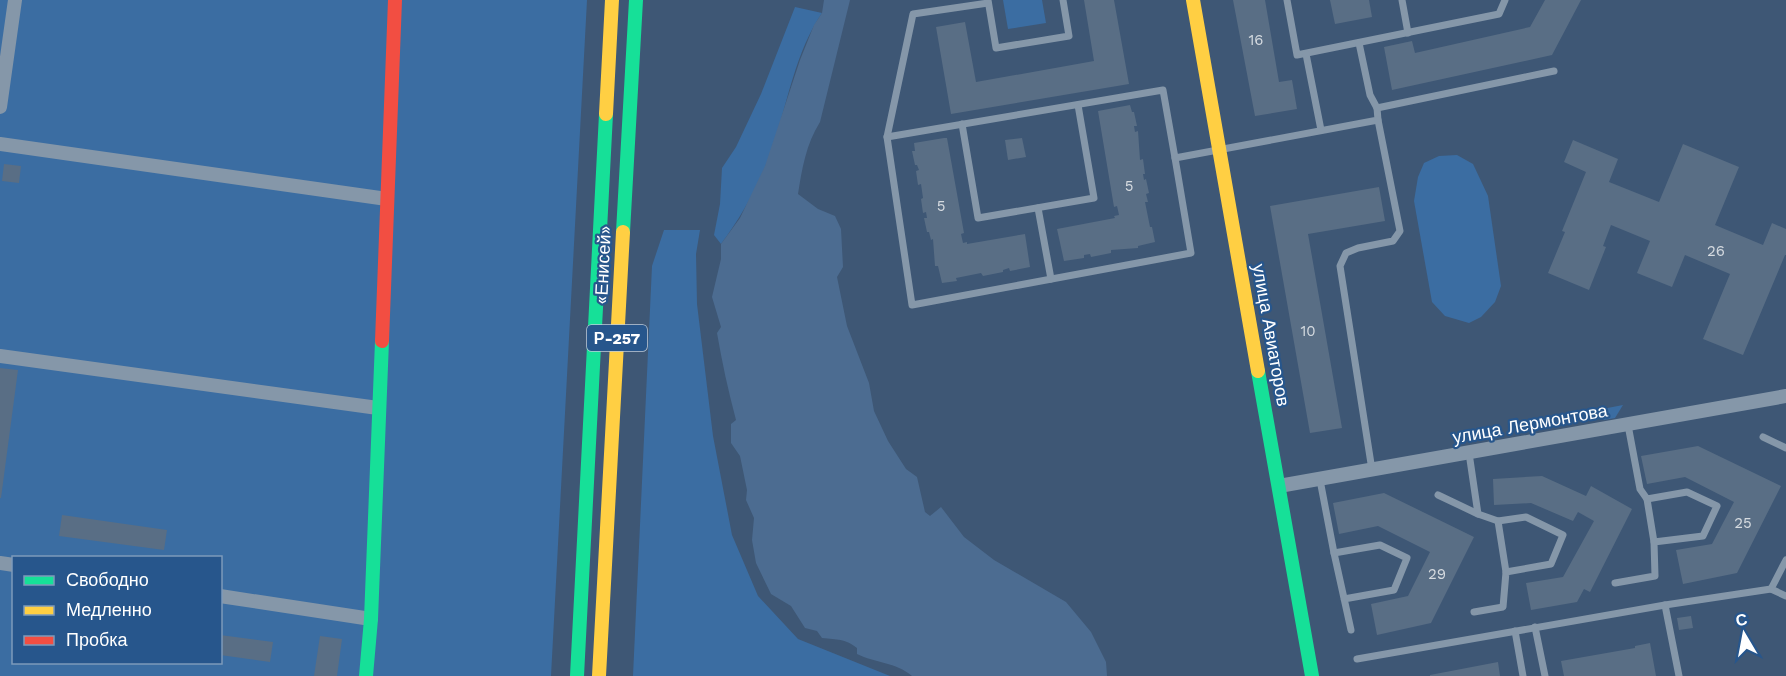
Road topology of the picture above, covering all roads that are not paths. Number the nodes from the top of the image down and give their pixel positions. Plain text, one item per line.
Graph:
1 (15, 0) edge
2 (395, 0) edge
3 (612, 0) edge
4 (636, 0) edge
5 (1063, 0) edge
6 (1193, 0) edge
7 (1287, 0) edge
8 (1402, 0) edge
9 (1505, 0) edge
10 (988, 1) edge
11 (1408, 33) junction
12 (1359, 43) junction
13 (1306, 54) junction
14 (1554, 71) dead end
15 (1078, 105) junction
16 (0, 107) edge
17 (1377, 108) junction
18 (1378, 120) junction
19 (962, 124) junction
20 (1321, 130) junction
21 (887, 137) junction
22 (0, 144) edge
23 (1221, 150) junction
24 (1174, 158) junction
25 (387, 199) junction
26 (1038, 208) junction
27 (1051, 279) junction
28 (0, 356) edge
29 (1786, 396) edge
30 (378, 408) junction
31 (1628, 425) junction
32 (1763, 437) dead end
33 (1786, 448) edge
34 (1469, 453) junction
35 (1372, 470) junction
36 (1320, 480) junction
37 (1279, 486) junction
38 (1438, 495) dead end
39 (1647, 499) junction
40 (1478, 514) junction
41 (1498, 521) junction
42 (1654, 542) junction
43 (1334, 553) junction
44 (1786, 560) edge
45 (1506, 572) junction
46 (1615, 584) dead end
47 (1771, 589) junction
48 (222, 596) edge
49 (1786, 596) edge
50 (1344, 600) junction
51 (1665, 605) junction
52 (1474, 612) dead end
53 (371, 619) junction
54 (1535, 627) junction
55 (1351, 630) dead end
56 (1515, 631) junction
57 (1357, 659) dead end
58 (1308, 675) edge
59 (366, 676) edge
60 (577, 676) edge
61 (598, 676) edge
62 (1523, 676) edge
63 (1545, 676) edge
64 (1679, 676) edge

1 - 16 street
2 - 25 main road
3 - 60 main road, «Енисей» / Р-257
4 - 61 main road, «Енисей» / Р-257
5 - 10 lane
6 - 23 main road, улица Авиаторов
7 - 13 lane
8 - 11 lane
9 - 11 lane
10 - 21 lane
11 - 12 lane
12 - 13 lane
12 - 17 lane
13 - 20 lane
14 - 17 lane
15 - 19 lane
15 - 24 lane
15 - 26 lane
17 - 18 lane
18 - 20 lane
18 - 35 lane
19 - 21 lane
19 - 26 lane
20 - 23 lane
21 - 27 lane
22 - 25 street
23 - 24 lane
23 - 37 main road, улица Авиаторов
24 - 27 lane
25 - 30 main road
26 - 27 lane
28 - 30 street
29 - 31 street, улица Лермонтова
30 - 53 main road
31 - 34 street, улица Лермонтова
31 - 39 lane
32 - 33 lane
34 - 35 street, улица Лермонтова
34 - 40 lane
35 - 36 street, улица Лермонтова
36 - 37 street, улица Лермонтова
36 - 43 lane
37 - 58 main road, улица Авиаторов
38 - 40 lane
39 - 42 lane
39 - 42 lane
40 - 41 lane
41 - 45 lane
41 - 45 lane
42 - 46 lane
43 - 50 lane
43 - 50 lane
44 - 47 lane
45 - 52 lane
47 - 49 lane
47 - 51 lane
48 - 53 street
50 - 55 lane
51 - 54 lane
51 - 64 lane
53 - 59 main road
54 - 56 lane
54 - 63 lane
56 - 57 lane
56 - 62 lane

